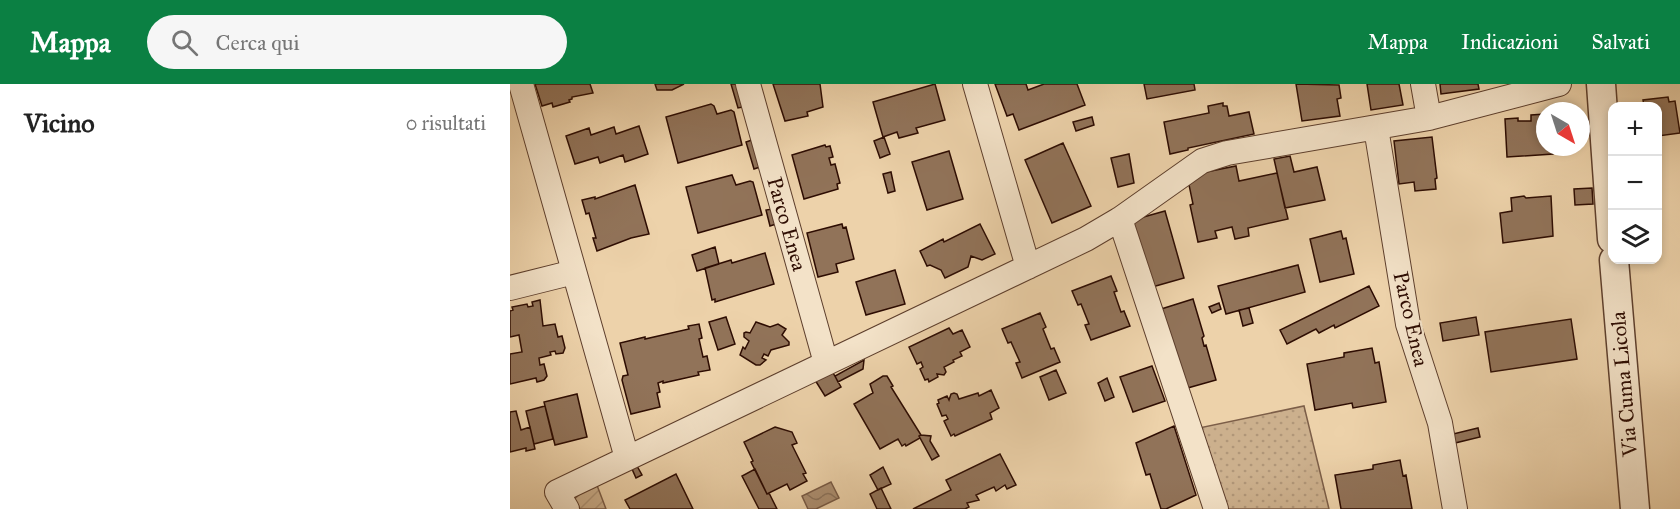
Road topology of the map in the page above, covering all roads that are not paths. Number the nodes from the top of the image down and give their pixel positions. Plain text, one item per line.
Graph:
1 (521, 84) edge
2 (748, 84) edge
3 (975, 84) edge
4 (1423, 84) edge
5 (1559, 84) edge
6 (1601, 84) edge
7 (1429, 118) junction
8 (1376, 128) junction
9 (1610, 210) edge
10 (1120, 219) junction
11 (1614, 264) edge
12 (1028, 267) junction
13 (574, 272) junction
14 (510, 288) edge
15 (826, 363) junction
16 (627, 458) junction
17 (567, 509) edge
18 (1216, 509) edge
19 (1455, 509) edge
20 (1635, 509) edge

1 - 13 street
2 - 15 street, Parco Enea
3 - 12 street
4 - 7 street
5 - 7 street
6 - 9 street
7 - 8 street
8 - 10 street
8 - 19 street, Parco Enea
10 - 12 street
10 - 18 street
11 - 20 street, Via Cuma Licola
12 - 15 street
13 - 14 street
13 - 16 street
15 - 16 street
16 - 17 street

